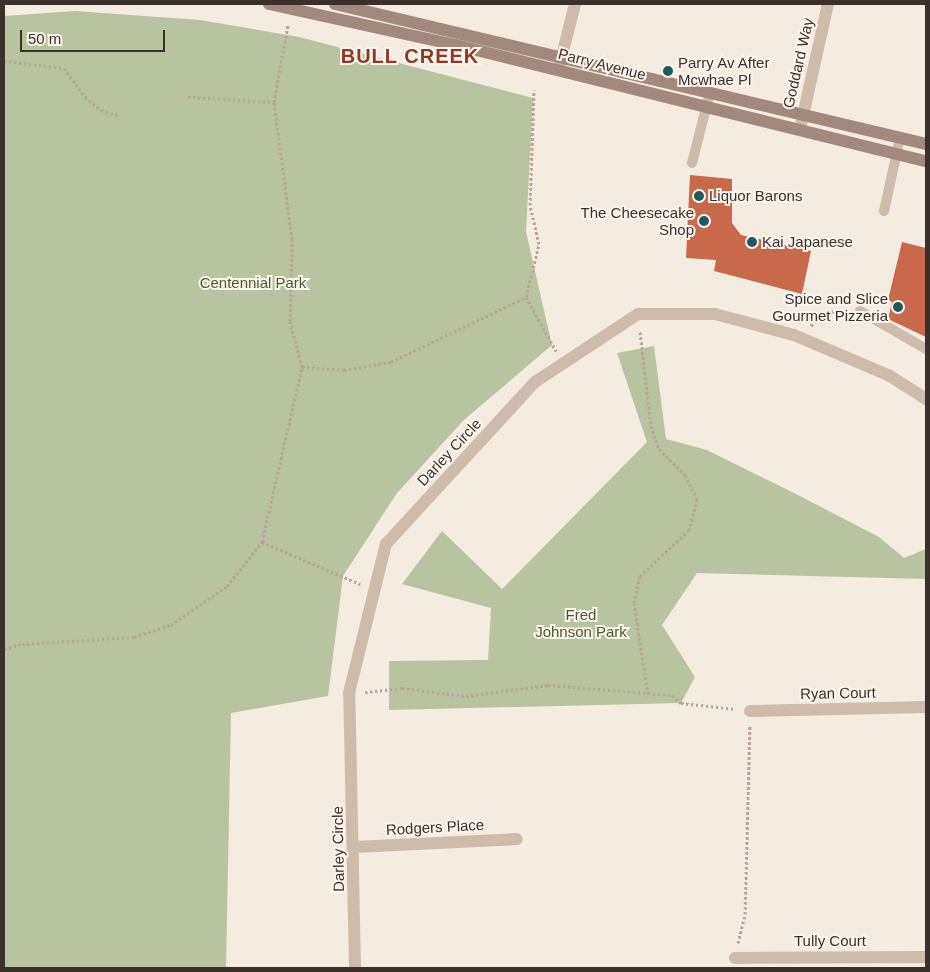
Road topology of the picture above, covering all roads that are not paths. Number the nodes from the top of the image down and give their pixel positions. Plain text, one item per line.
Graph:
1 (269, 4) edge
2 (335, 4) edge
3 (575, 4) edge
4 (828, 4) edge
5 (560, 64) junction
6 (709, 94) junction
7 (706, 107) junction
8 (803, 115) junction
9 (800, 129) junction
10 (900, 138) junction
11 (926, 144) edge
12 (896, 154) junction
13 (926, 162) edge
14 (692, 163) dead end
15 (884, 211) dead end
16 (860, 311) road end
17 (926, 349) edge
18 (926, 400) edge
19 (926, 707) edge
20 (750, 711) road end
21 (517, 839) dead end
22 (355, 847) junction
23 (926, 957) edge
24 (734, 958) road end
25 (355, 968) edge

1 - 5 main road, Parry Avenue
2 - 5 main road, Parry Avenue
3 - 5 street
4 - 8 street, Goddard Way
5 - 6 main road, Parry Avenue
5 - 7 main road, Parry Avenue
6 - 7 lane
6 - 8 main road, Parry Avenue
7 - 9 main road, Parry Avenue
7 - 14 lane
8 - 9 street, Goddard Way
8 - 10 main road, Parry Avenue
9 - 12 main road, Parry Avenue
10 - 11 main road, Parry Avenue
10 - 12 lane
12 - 13 main road, Parry Avenue
12 - 15 lane
16 - 17 lane
18 - 22 street, Darley Circle
19 - 20 street, Ryan Court
21 - 22 street, Rodgers Place
22 - 25 street, Darley Circle
23 - 24 street, Tully Court

